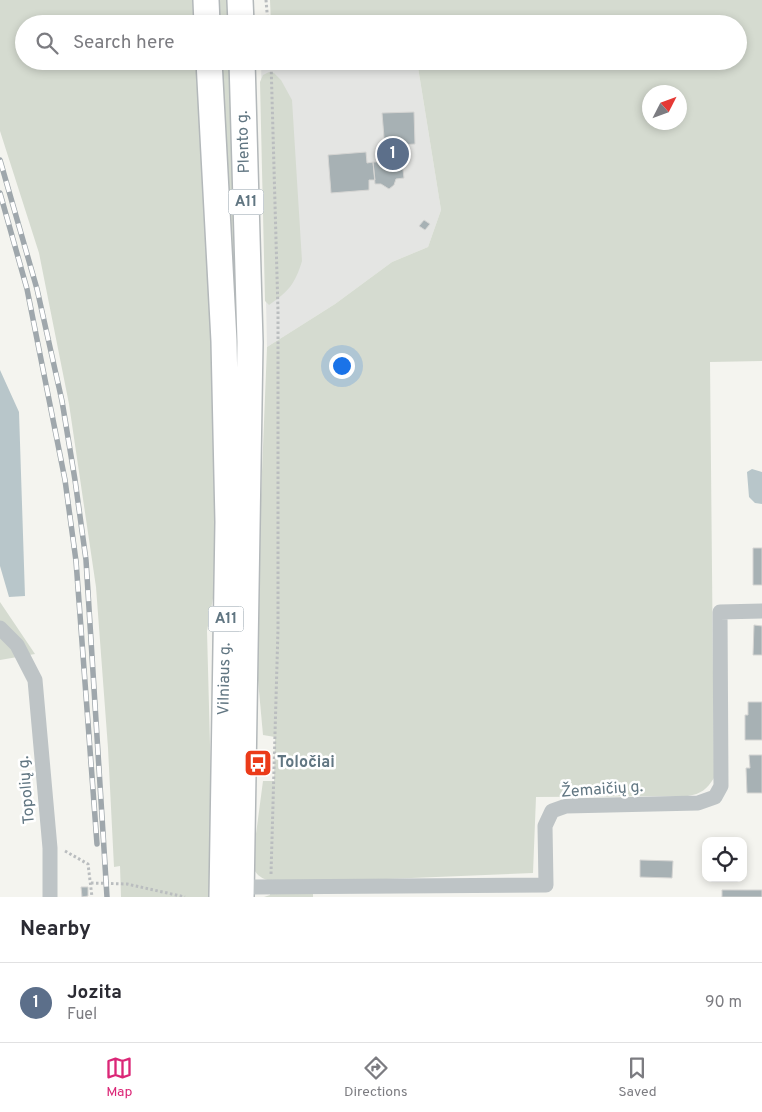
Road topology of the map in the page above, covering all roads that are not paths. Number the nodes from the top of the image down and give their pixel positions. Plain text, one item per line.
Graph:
1 (206, 0) edge
2 (240, 0) edge
3 (207, 15) edge
4 (241, 15) edge
5 (209, 70) edge
6 (242, 70) edge
7 (224, 341) joint
8 (250, 342) joint
9 (762, 611) edge
10 (0, 628) edge
11 (235, 894) edge
12 (50, 897) edge

1 - 3 highway
2 - 4 highway
5 - 7 highway, Plento g. / A11
6 - 8 highway, Plento g. / A11
7 - 11 highway, Vilniaus g. / A11
8 - 11 highway, Vilniaus g. / A11
9 - 11 street, Žemaičių g.
10 - 12 street, Topolių g.

